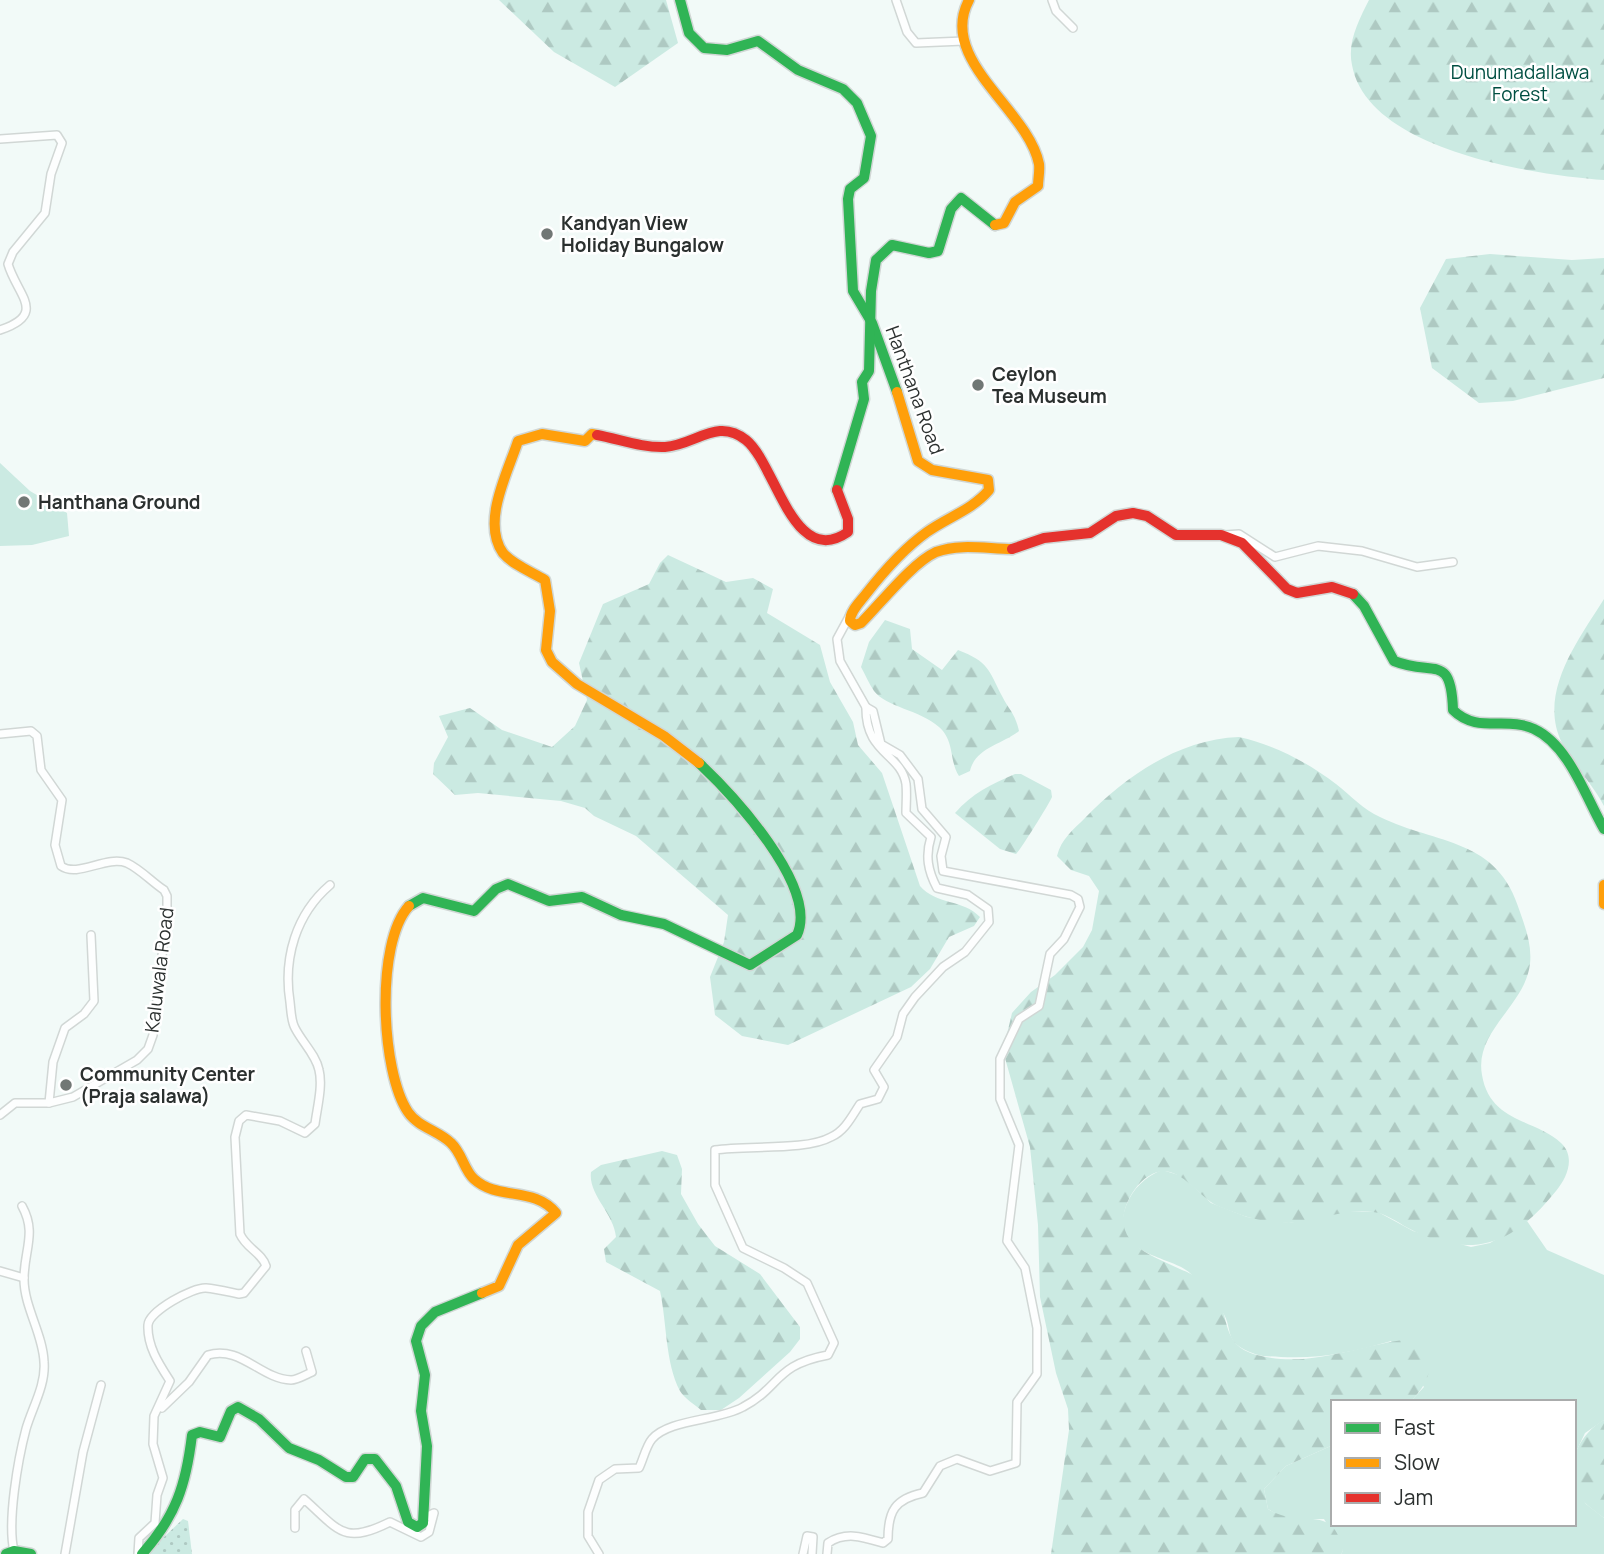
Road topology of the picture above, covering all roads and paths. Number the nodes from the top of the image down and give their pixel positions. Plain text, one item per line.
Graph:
1 (680, 0) edge
2 (896, 0) edge
3 (969, 0) edge
4 (1052, 0) edge
5 (1073, 28) dead end
6 (964, 41) junction
7 (0, 139) edge
8 (872, 323) junction
9 (0, 330) edge
10 (1221, 535) junction
11 (1452, 562) dead end
12 (850, 615) junction
13 (866, 708) junction
14 (0, 734) edge
15 (1604, 829) edge
16 (330, 886) dead end
17 (1604, 886) edge
18 (1604, 904) edge
19 (92, 935) dead end
20 (48, 1103) junction
21 (0, 1115) edge
22 (22, 1206) dead end
23 (0, 1271) edge
24 (24, 1278) junction
25 (306, 1351) dead end
26 (101, 1385) dead end
27 (154, 1416) junction
28 (425, 1517) junction
29 (295, 1528) dead end
30 (153, 1549) edge
31 (10, 1553) edge
32 (31, 1554) edge
33 (65, 1554) edge
34 (140, 1554) edge
35 (599, 1554) edge
36 (803, 1554) edge
37 (812, 1554) edge
38 (827, 1554) edge

1 - 8 street, Hanthana Road
2 - 6 street
3 - 6 street
4 - 5 street
6 - 8 street
7 - 9 street
8 - 12 street, Hanthana Road
8 - 28 street
10 - 11 street
10 - 12 street
10 - 15 street
12 - 13 street
13 - 35 street
13 - 38 street
14 - 20 street, Kaluwala Road
16 - 27 street
17 - 18 street
19 - 20 street
20 - 21 street, Kaluwala Road
22 - 24 street
23 - 24 street
24 - 31 street
25 - 27 street
26 - 33 street
27 - 34 street
28 - 29 street
28 - 30 street
30 - 34 street
31 - 32 street
36 - 37 street

